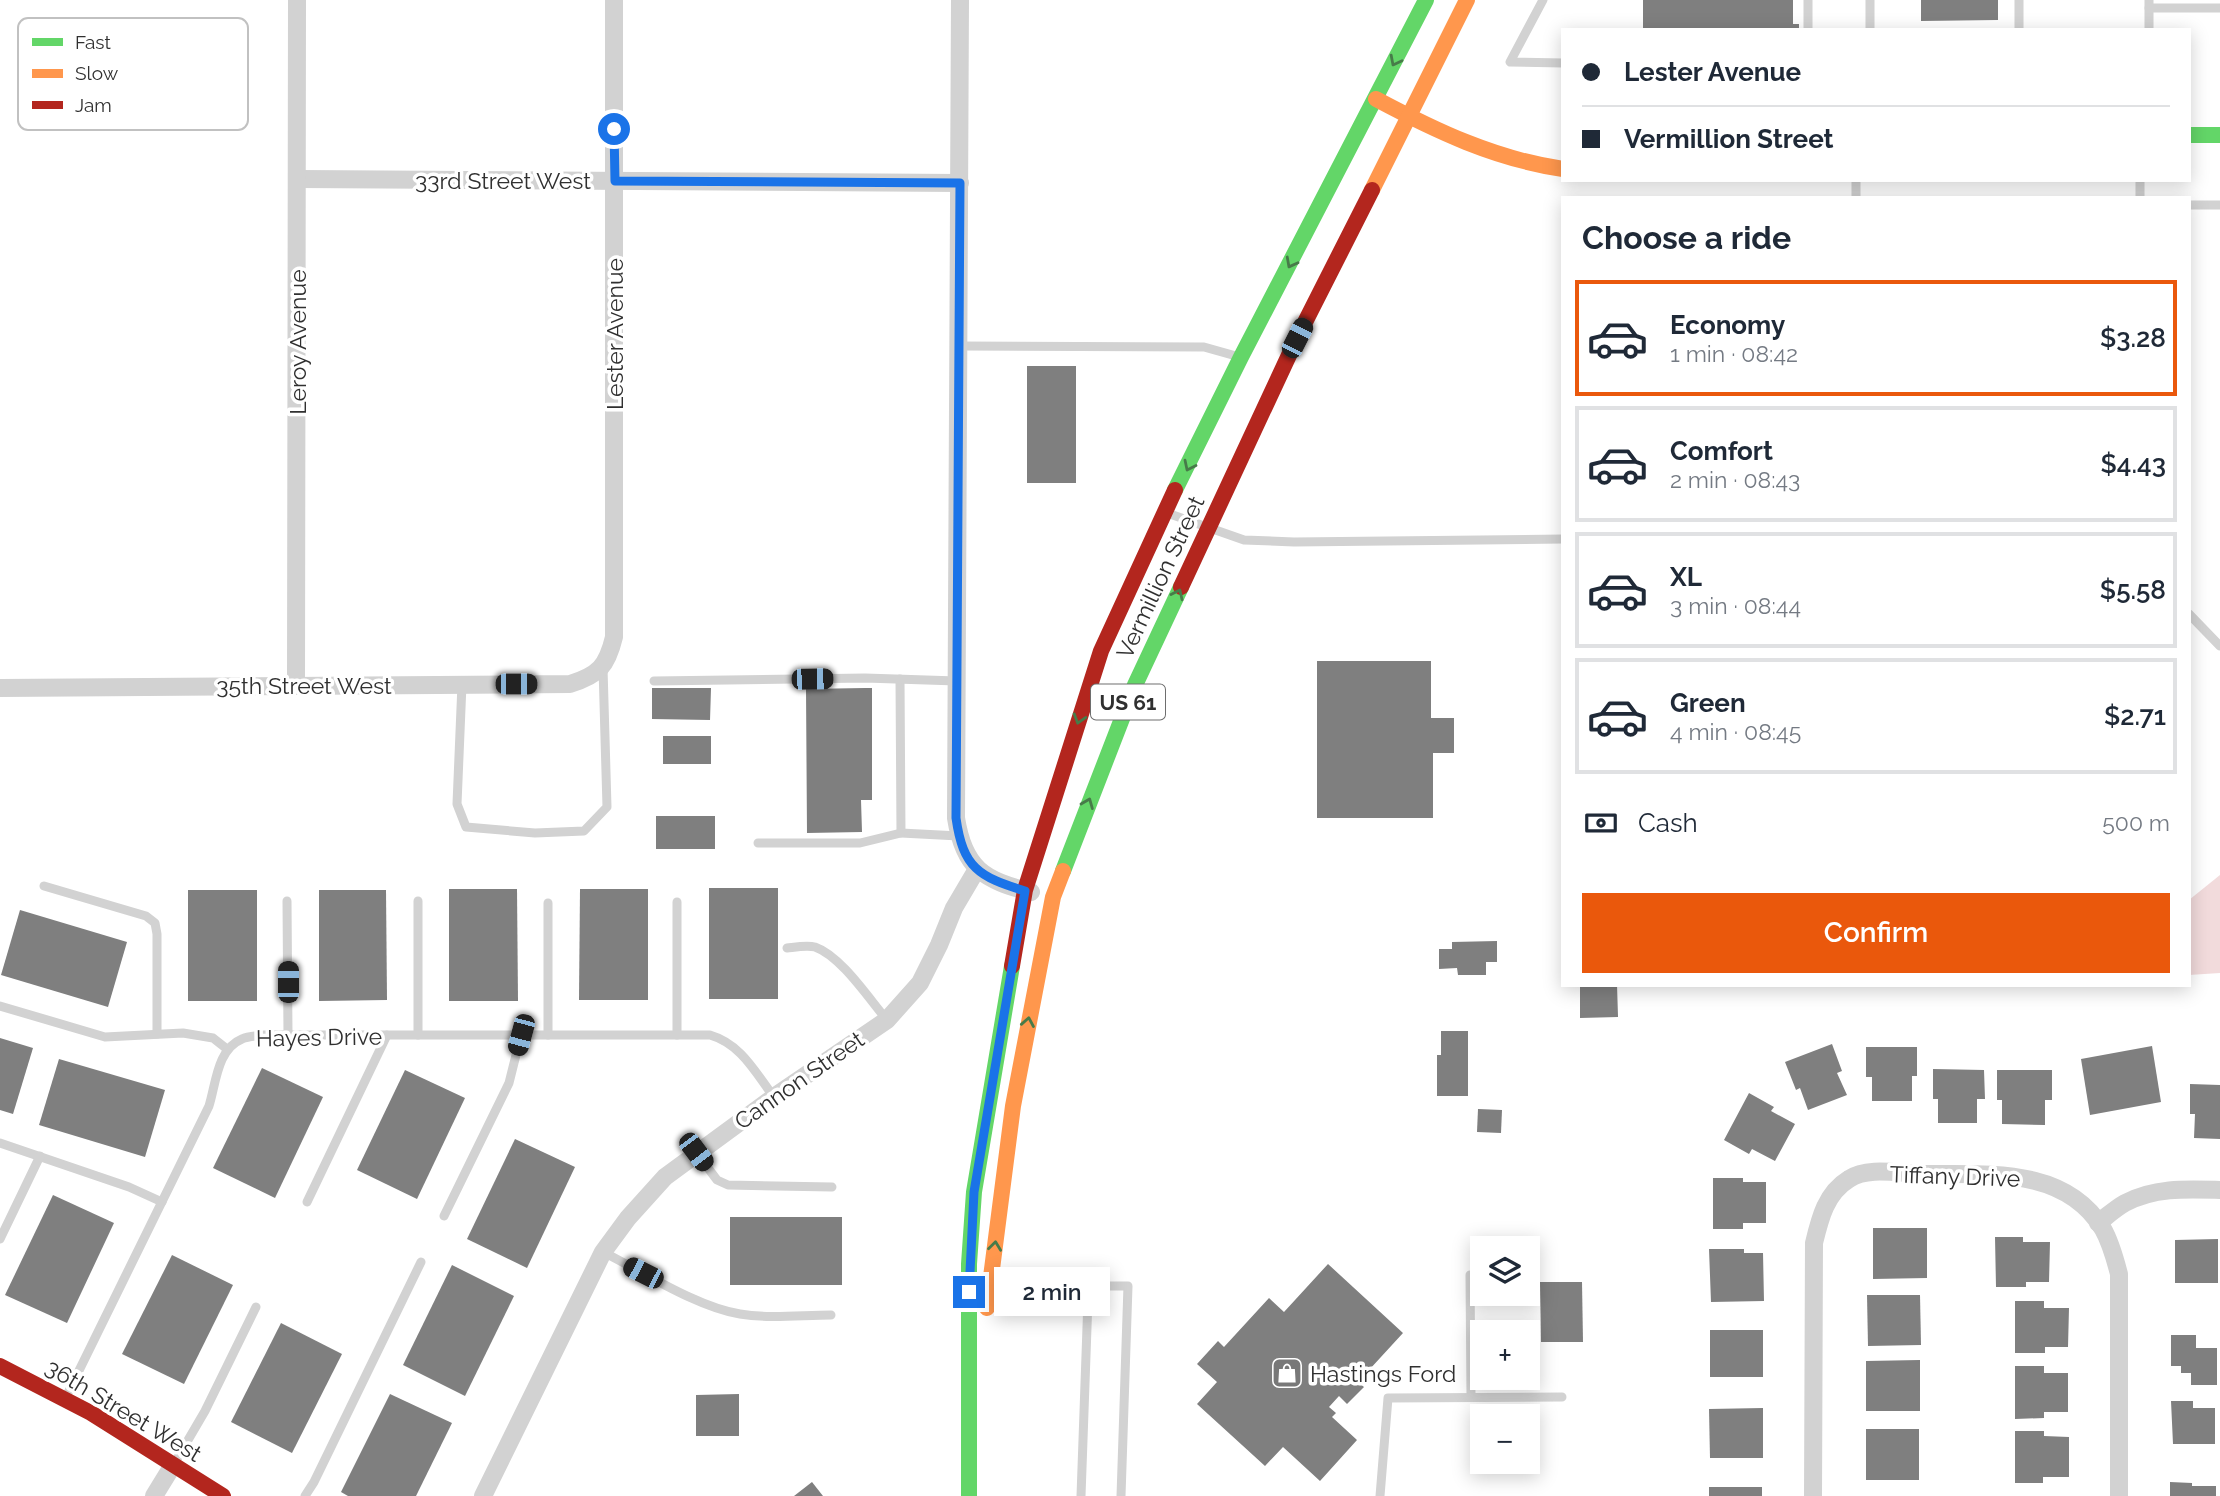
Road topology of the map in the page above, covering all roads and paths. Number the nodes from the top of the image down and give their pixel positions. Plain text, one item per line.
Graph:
1 (298, 0) edge
2 (614, 0) edge
3 (961, 0) edge
4 (1426, 0) edge
5 (1467, 0) edge
6 (1543, 0) edge
7 (1808, 0) edge
8 (1870, 0) edge
9 (2019, 0) edge
10 (2149, 4) edge
11 (2220, 8) edge
12 (1808, 28) edge
13 (1870, 28) edge
14 (2019, 28) edge
15 (2149, 28) edge
16 (1561, 63) edge
17 (1376, 99) junction
18 (1409, 117) junction
19 (2191, 135) edge
20 (2220, 135) edge
21 (1561, 169) edge
22 (298, 179) junction
23 (615, 181) junction
24 (960, 183) junction
25 (2191, 205) edge
26 (2220, 205) edge
27 (959, 346) junction
28 (1241, 357) junction
29 (1166, 513) junction
30 (1208, 529) junction
31 (1561, 539) edge
32 (2191, 616) edge
33 (2220, 646) edge
34 (603, 666) junction
35 (900, 679) junction
36 (654, 681) dead end
37 (957, 681) junction
38 (462, 684) junction
39 (296, 685) junction
40 (0, 688) edge
41 (901, 834) junction
42 (959, 836) junction
43 (758, 844) dead end
44 (977, 869) junction
45 (44, 886) dead end
46 (1025, 891) junction
47 (1054, 897) junction
48 (287, 901) dead end
49 (418, 901) dead end
50 (677, 902) dead end
51 (548, 903) dead end
52 (787, 947) dead end
53 (0, 1006) edge
54 (887, 1020) junction
55 (157, 1034) junction
56 (288, 1035) junction
57 (387, 1035) junction
58 (418, 1035) junction
59 (521, 1035) junction
60 (548, 1035) junction
61 (677, 1035) junction
62 (227, 1049) junction
63 (774, 1097) junction
64 (0, 1143) edge
65 (696, 1152) junction
66 (40, 1156) junction
67 (832, 1187) dead end
68 (2220, 1189) edge
69 (162, 1202) junction
70 (307, 1202) dead end
71 (444, 1216) dead end
72 (2098, 1223) junction
73 (0, 1239) edge
74 (603, 1252) junction
75 (421, 1262) dead end
76 (1470, 1306) edge
77 (256, 1307) dead end
78 (831, 1315) dead end
79 (0, 1366) edge
80 (1471, 1397) junction
81 (1562, 1397) dead end
82 (65, 1399) junction
83 (969, 1460) junction
84 (173, 1465) junction
85 (154, 1496) edge
86 (223, 1496) edge
87 (305, 1496) edge
88 (483, 1496) edge
89 (969, 1496) edge
90 (1082, 1496) edge
91 (1121, 1496) edge
92 (1380, 1496) edge
93 (1813, 1496) edge
94 (2119, 1496) edge

1 - 22 street, Leroy Avenue
2 - 23 street, Lester Avenue
3 - 24 street
4 -> 17 main road, Vermillion Street / US 61
5 - 18 main road, Vermillion Street / US 61
6 - 16 lane
7 - 12 lane
8 - 13 lane
9 - 14 lane
10 - 11 lane
10 - 15 lane
17 - 18 main road
17 -> 28 main road, Vermillion Street / US 61
18 - 21 main road
18 - 30 main road, Vermillion Street / US 61
19 - 20 main road
22 - 23 street, 33rd Street West
22 - 39 street, Leroy Avenue
23 - 24 street, 33rd Street West
23 - 34 street, Lester Avenue
24 - 27 street
25 - 26 lane
27 - 28 lane
27 - 37 street
28 -> 29 main road, Vermillion Street / US 61
29 - 30 lane
29 -> 46 main road, Vermillion Street / US 61
30 - 31 lane
47 -> 30 main road, Vermillion Street / US 61
32 - 33 lane
34 - 38 street, 35th Street West
34 - 38 lane
35 - 36 lane
35 - 37 lane
35 - 41 lane
37 - 42 street
38 - 39 street, 35th Street West
39 - 40 street, 35th Street West
41 - 42 lane
41 - 43 lane
42 - 44 street
44 - 46 street
44 - 54 street, Cannon Street
45 - 55 lane
46 - 47 street
46 - 83 main road, Vermillion Street / US 61
83 -> 47 main road, Vermillion Street / US 61
48 - 56 lane
49 - 58 lane
50 - 61 lane
51 - 60 lane
52 - 54 lane
53 - 55 lane
54 - 63 street, Cannon Street
55 - 62 lane
56 - 57 lane, Hayes Drive
56 - 62 lane, Hayes Drive
57 - 58 lane, Hayes Drive
57 - 70 lane
58 - 59 lane, Hayes Drive
59 - 60 lane, Hayes Drive
59 - 71 lane
60 - 61 lane, Hayes Drive
61 - 63 lane, Hayes Drive
62 - 69 lane, Hayes Drive
63 - 65 street, Cannon Street
64 - 66 lane
65 - 67 lane
65 - 74 street, Cannon Street
66 - 69 lane
66 - 73 lane
68 - 72 street
69 - 82 lane, Hayes Drive
72 - 93 street, Tiffany Drive
72 - 94 street, Tiffany Drive
74 - 78 lane
74 - 88 street, Cannon Street
75 - 87 lane
76 - 80 lane
77 - 84 lane
79 - 82 main road, 36th Street West
80 - 81 lane
80 - 92 lane
82 - 84 main road, 36th Street West
83 - 89 main road, Vermillion Street / US 61
84 - 85 street
84 - 86 main road, 36th Street West
90 - 91 lane

